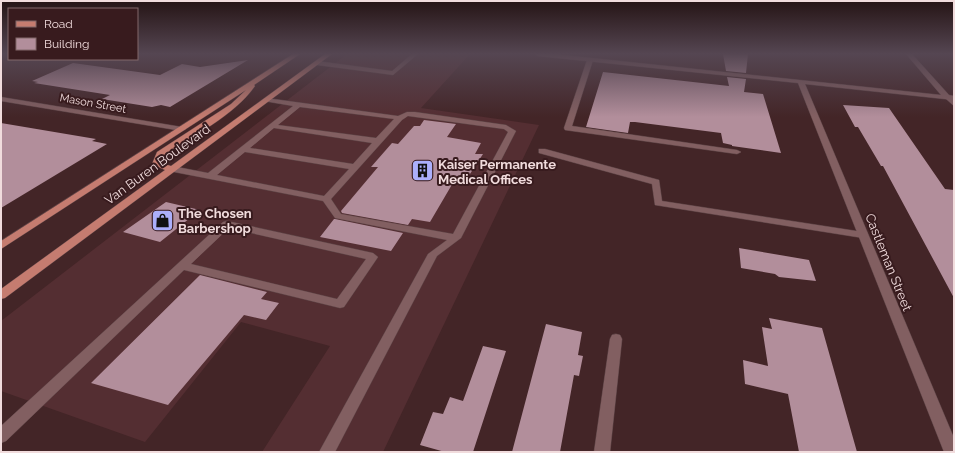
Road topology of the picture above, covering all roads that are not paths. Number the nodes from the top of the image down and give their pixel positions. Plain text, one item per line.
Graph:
1 (264, 75) edge
2 (300, 75) edge
3 (585, 75) edge
4 (735, 75) edge
5 (930, 75) edge
6 (255, 81) junction
7 (801, 82) junction
8 (951, 97) edge
9 (1, 99) edge
10 (266, 100) junction
11 (954, 104) edge
12 (298, 105) junction
13 (399, 118) junction
14 (272, 126) junction
15 (182, 129) junction
16 (378, 141) junction
17 (242, 149) junction
18 (542, 151) dead end
19 (737, 152) dead end
20 (354, 167) junction
21 (172, 168) junction
22 (210, 176) junction
23 (326, 199) junction
24 (863, 235) junction
25 (456, 238) junction
26 (1, 246) edge
27 (182, 266) junction
28 (1, 295) edge
29 (616, 339) dead end
30 (1, 436) edge
31 (327, 452) edge
32 (602, 452) edge
33 (952, 452) edge

1 - 6 main road, Van Buren Boulevard
2 - 10 main road, Van Buren Boulevard
3 - 19 street
4 - 7 street
5 - 8 street
6 - 15 main road, Van Buren Boulevard
6 - 21 main road
7 - 8 street
7 - 24 street, Castleman Street
8 - 11 street
9 - 15 street, Mason Street
10 - 12 street
10 - 21 main road, Van Buren Boulevard
12 - 13 street
12 - 14 street
13 - 16 street
13 - 25 street
14 - 16 street
14 - 17 street
15 - 26 main road, Van Buren Boulevard
16 - 20 street
17 - 20 street
17 - 22 street
18 - 24 street
20 - 23 street
21 - 22 street
21 - 28 main road, Van Buren Boulevard
22 - 23 street
23 - 25 street
24 - 33 street, Castleman Street
25 - 31 street
27 - 27 street
27 - 30 street
29 - 32 street

